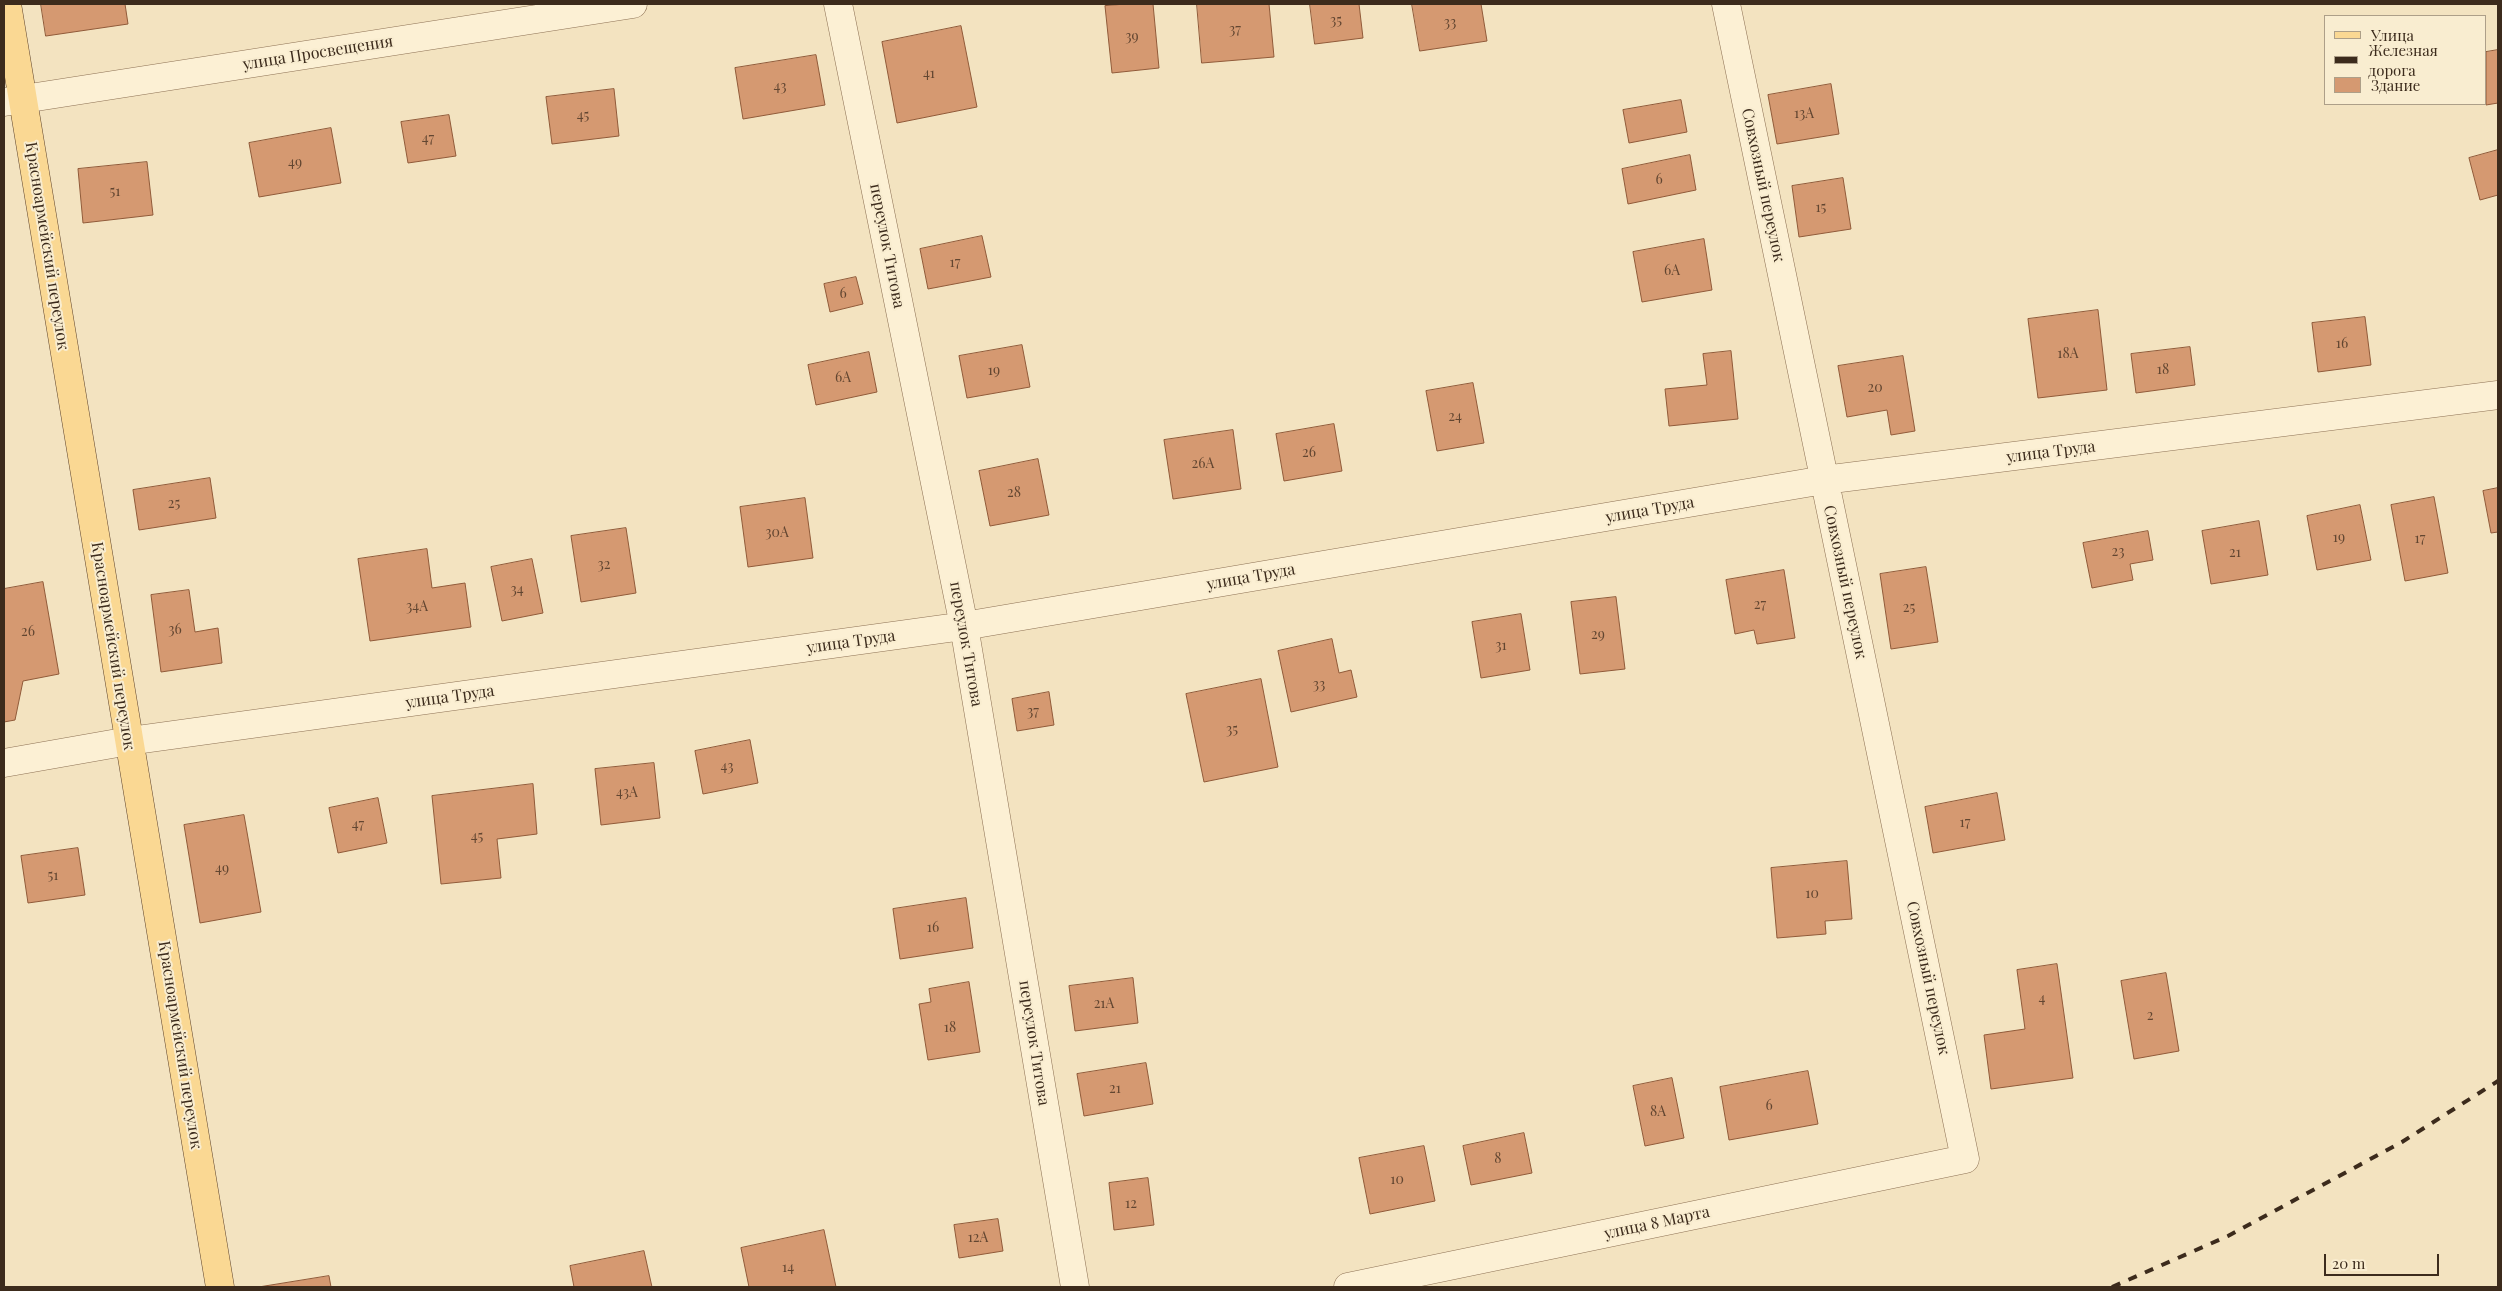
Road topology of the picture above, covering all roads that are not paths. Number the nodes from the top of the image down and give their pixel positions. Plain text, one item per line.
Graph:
1 (8, 4) edge
2 (633, 4) edge
3 (838, 4) edge
4 (1726, 4) edge
5 (13, 101) edge
6 (2498, 395) edge
7 (1824, 480) junction
8 (964, 626) junction
9 (129, 741) junction
10 (4, 763) edge
11 (1965, 1159) joint
12 (220, 1287) edge
13 (1075, 1287) edge
14 (1348, 1287) edge

1 - 5 main road, Красноармейский переулок
2 - 5 street, улица Просвещения
3 - 8 street, переулок Титова
4 - 7 street, Совхозный переулок
5 - 9 main road, Красноармейский переулок
6 - 7 street, улица Труда
7 - 8 street, улица Труда
7 - 11 street, Совхозный переулок
8 - 9 street, улица Труда
8 - 13 street, переулок Титова
9 - 10 street, улица Труда
9 - 12 main road, Красноармейский переулок
11 - 14 street, улица 8 Марта

